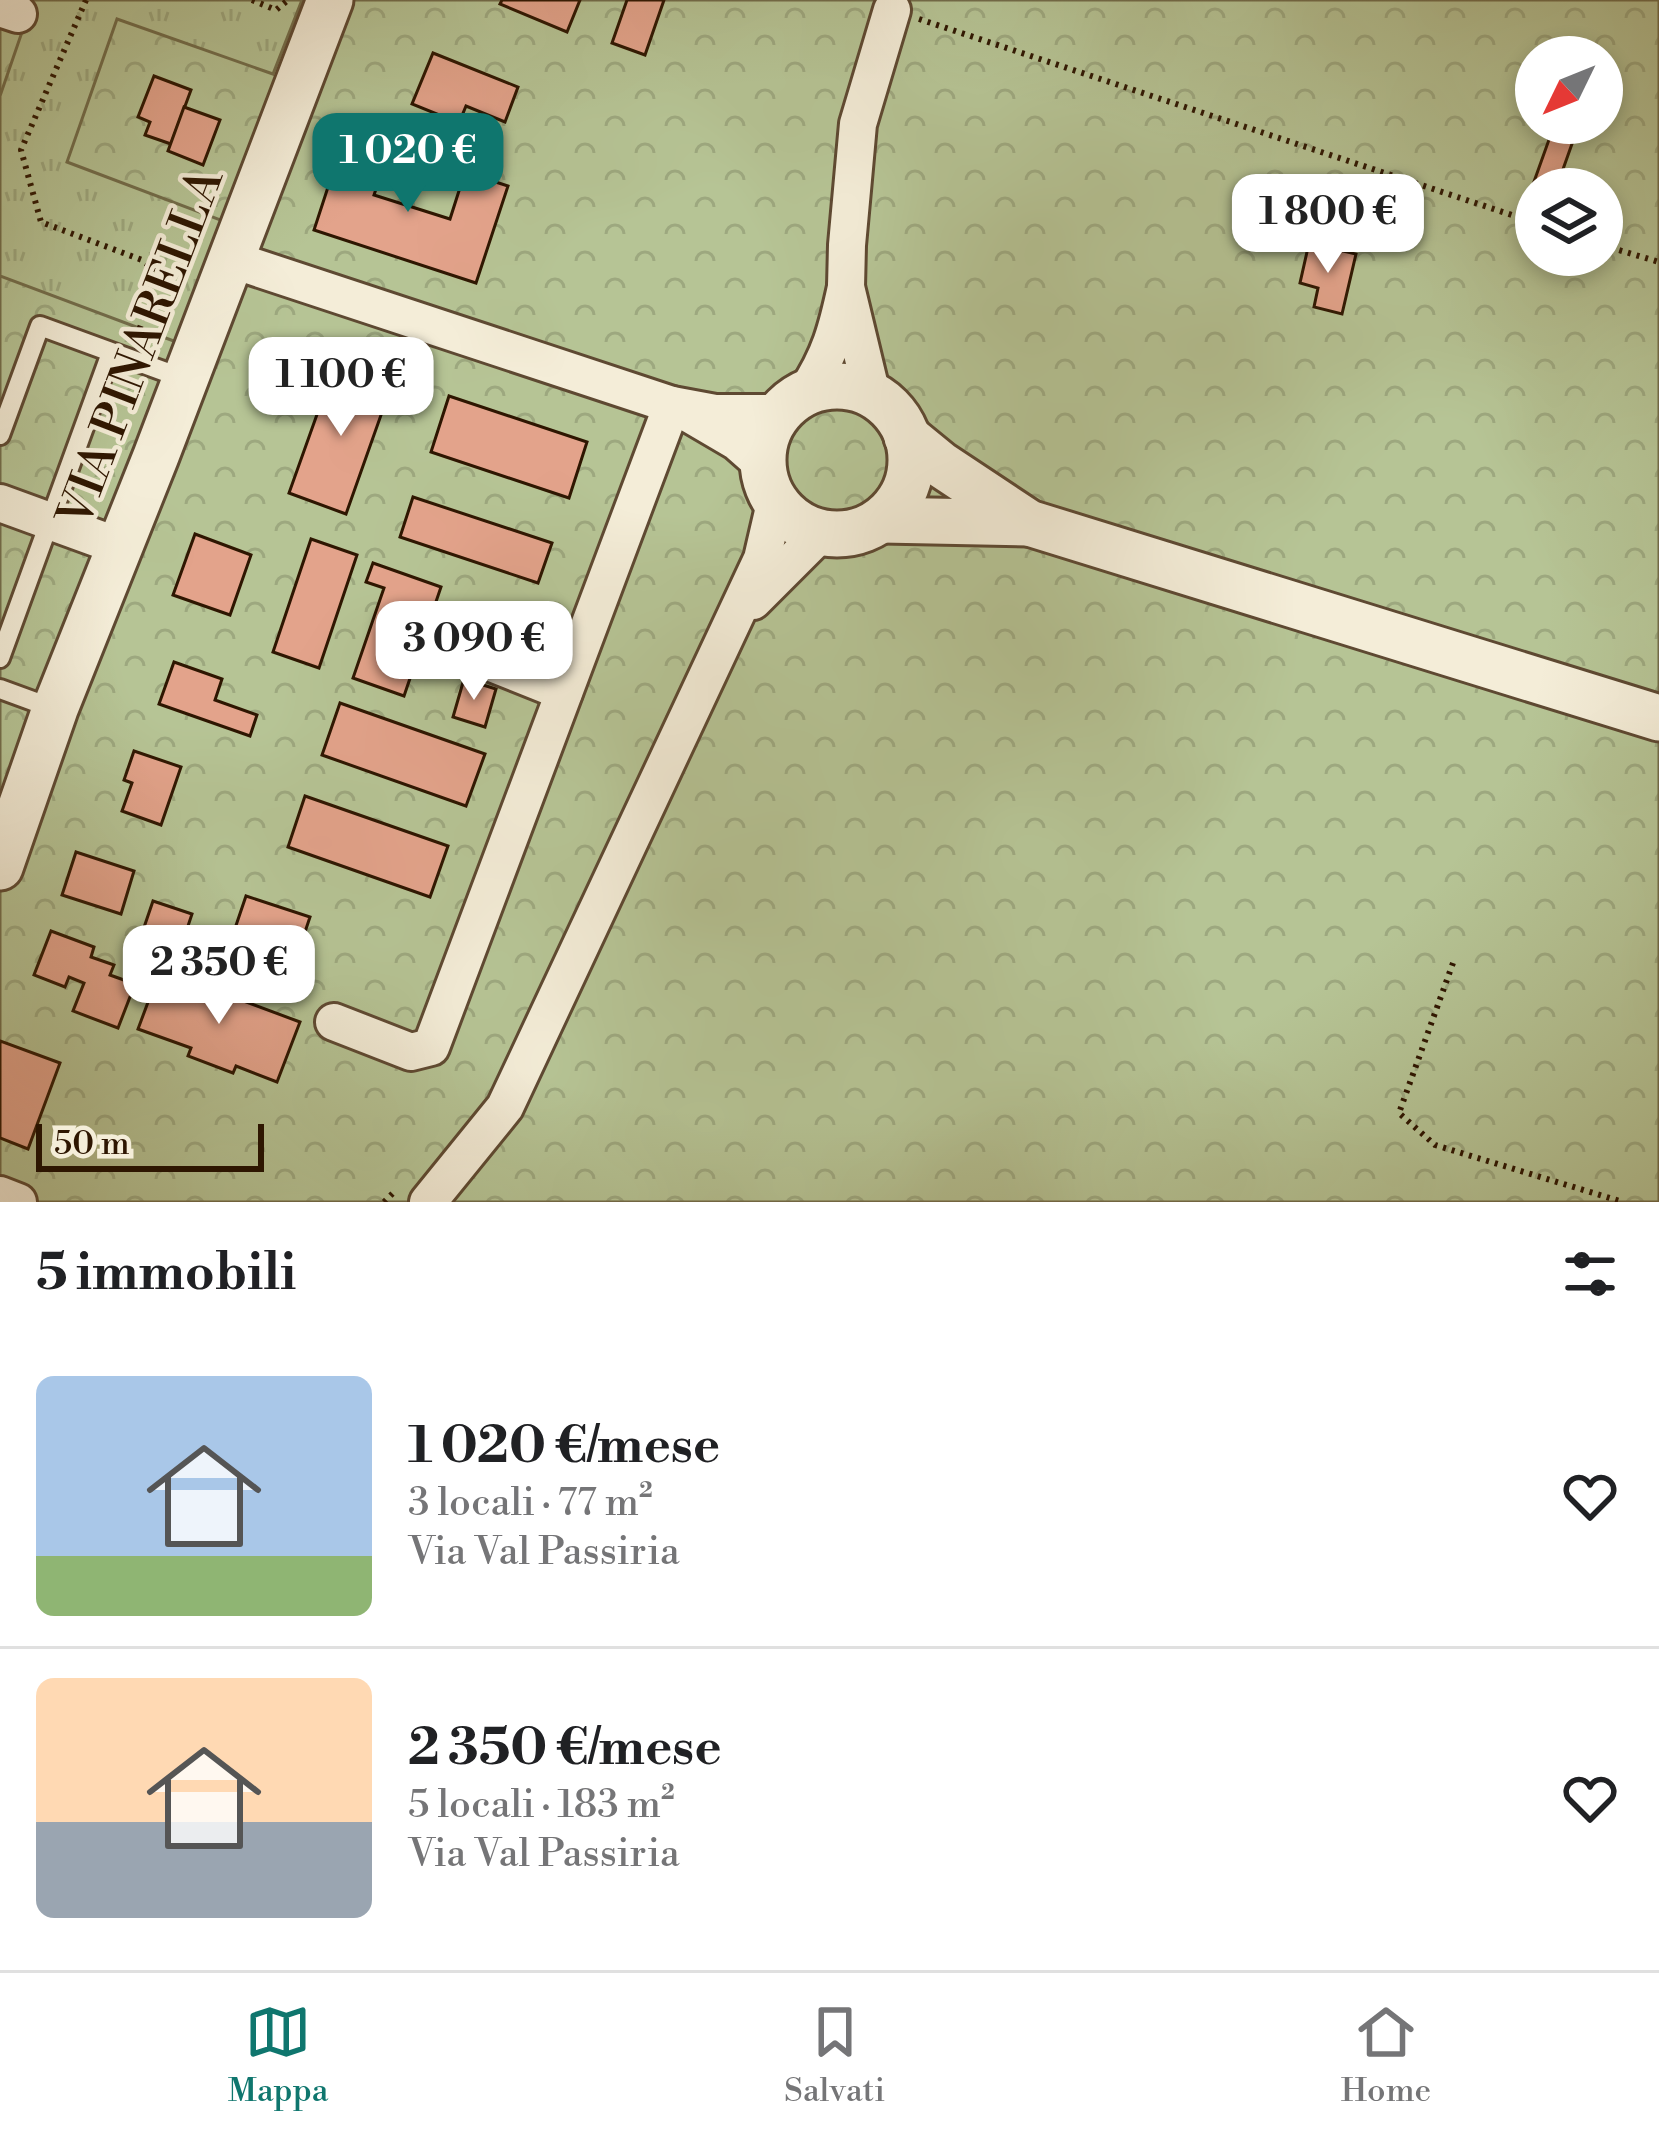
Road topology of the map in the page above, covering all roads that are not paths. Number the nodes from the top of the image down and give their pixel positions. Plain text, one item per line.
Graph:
1 (330, 0) edge
2 (892, 10) road end
3 (230, 259) junction
4 (846, 286) junction
5 (120, 356) junction
6 (186, 380) junction
7 (872, 395) junction
8 (792, 403) junction
9 (672, 405) junction
10 (0, 435) edge
11 (907, 437) junction
12 (769, 483) junction
13 (0, 503) edge
14 (882, 520) junction
15 (50, 521) junction
16 (1029, 523) junction
17 (821, 533) junction
18 (121, 547) junction
19 (726, 630) junction
20 (0, 658) edge
21 (484, 660) dead end
22 (0, 689) edge
23 (564, 692) junction
24 (55, 709) junction
25 (1659, 718) edge
26 (0, 867) edge
27 (334, 1022) dead end
28 (419, 1190) edge
29 (0, 1195) edge
30 (18, 1202) edge

1 - 3 street, VIA PINARELLA
2 - 4 street
3 - 6 street, VIA PINARELLA
3 - 9 street
4 - 7 street
4 - 8 street
5 - 6 lane
5 - 10 lane
5 - 15 lane
6 - 18 street, VIA PINARELLA
7 - 8 street
7 - 11 street
8 - 9 street
8 - 12 street
9 - 12 street
9 - 23 street
11 - 14 street
11 - 16 street
12 - 17 street
12 - 19 street
13 - 15 street
14 - 16 street
14 - 17 street
15 - 18 street
15 - 20 lane
16 - 25 street
17 - 19 street
18 - 24 street, VIA PINARELLA
19 - 28 street
21 - 23 street
22 - 24 lane
23 - 27 street
24 - 26 street, VIA PINARELLA
29 - 30 street

